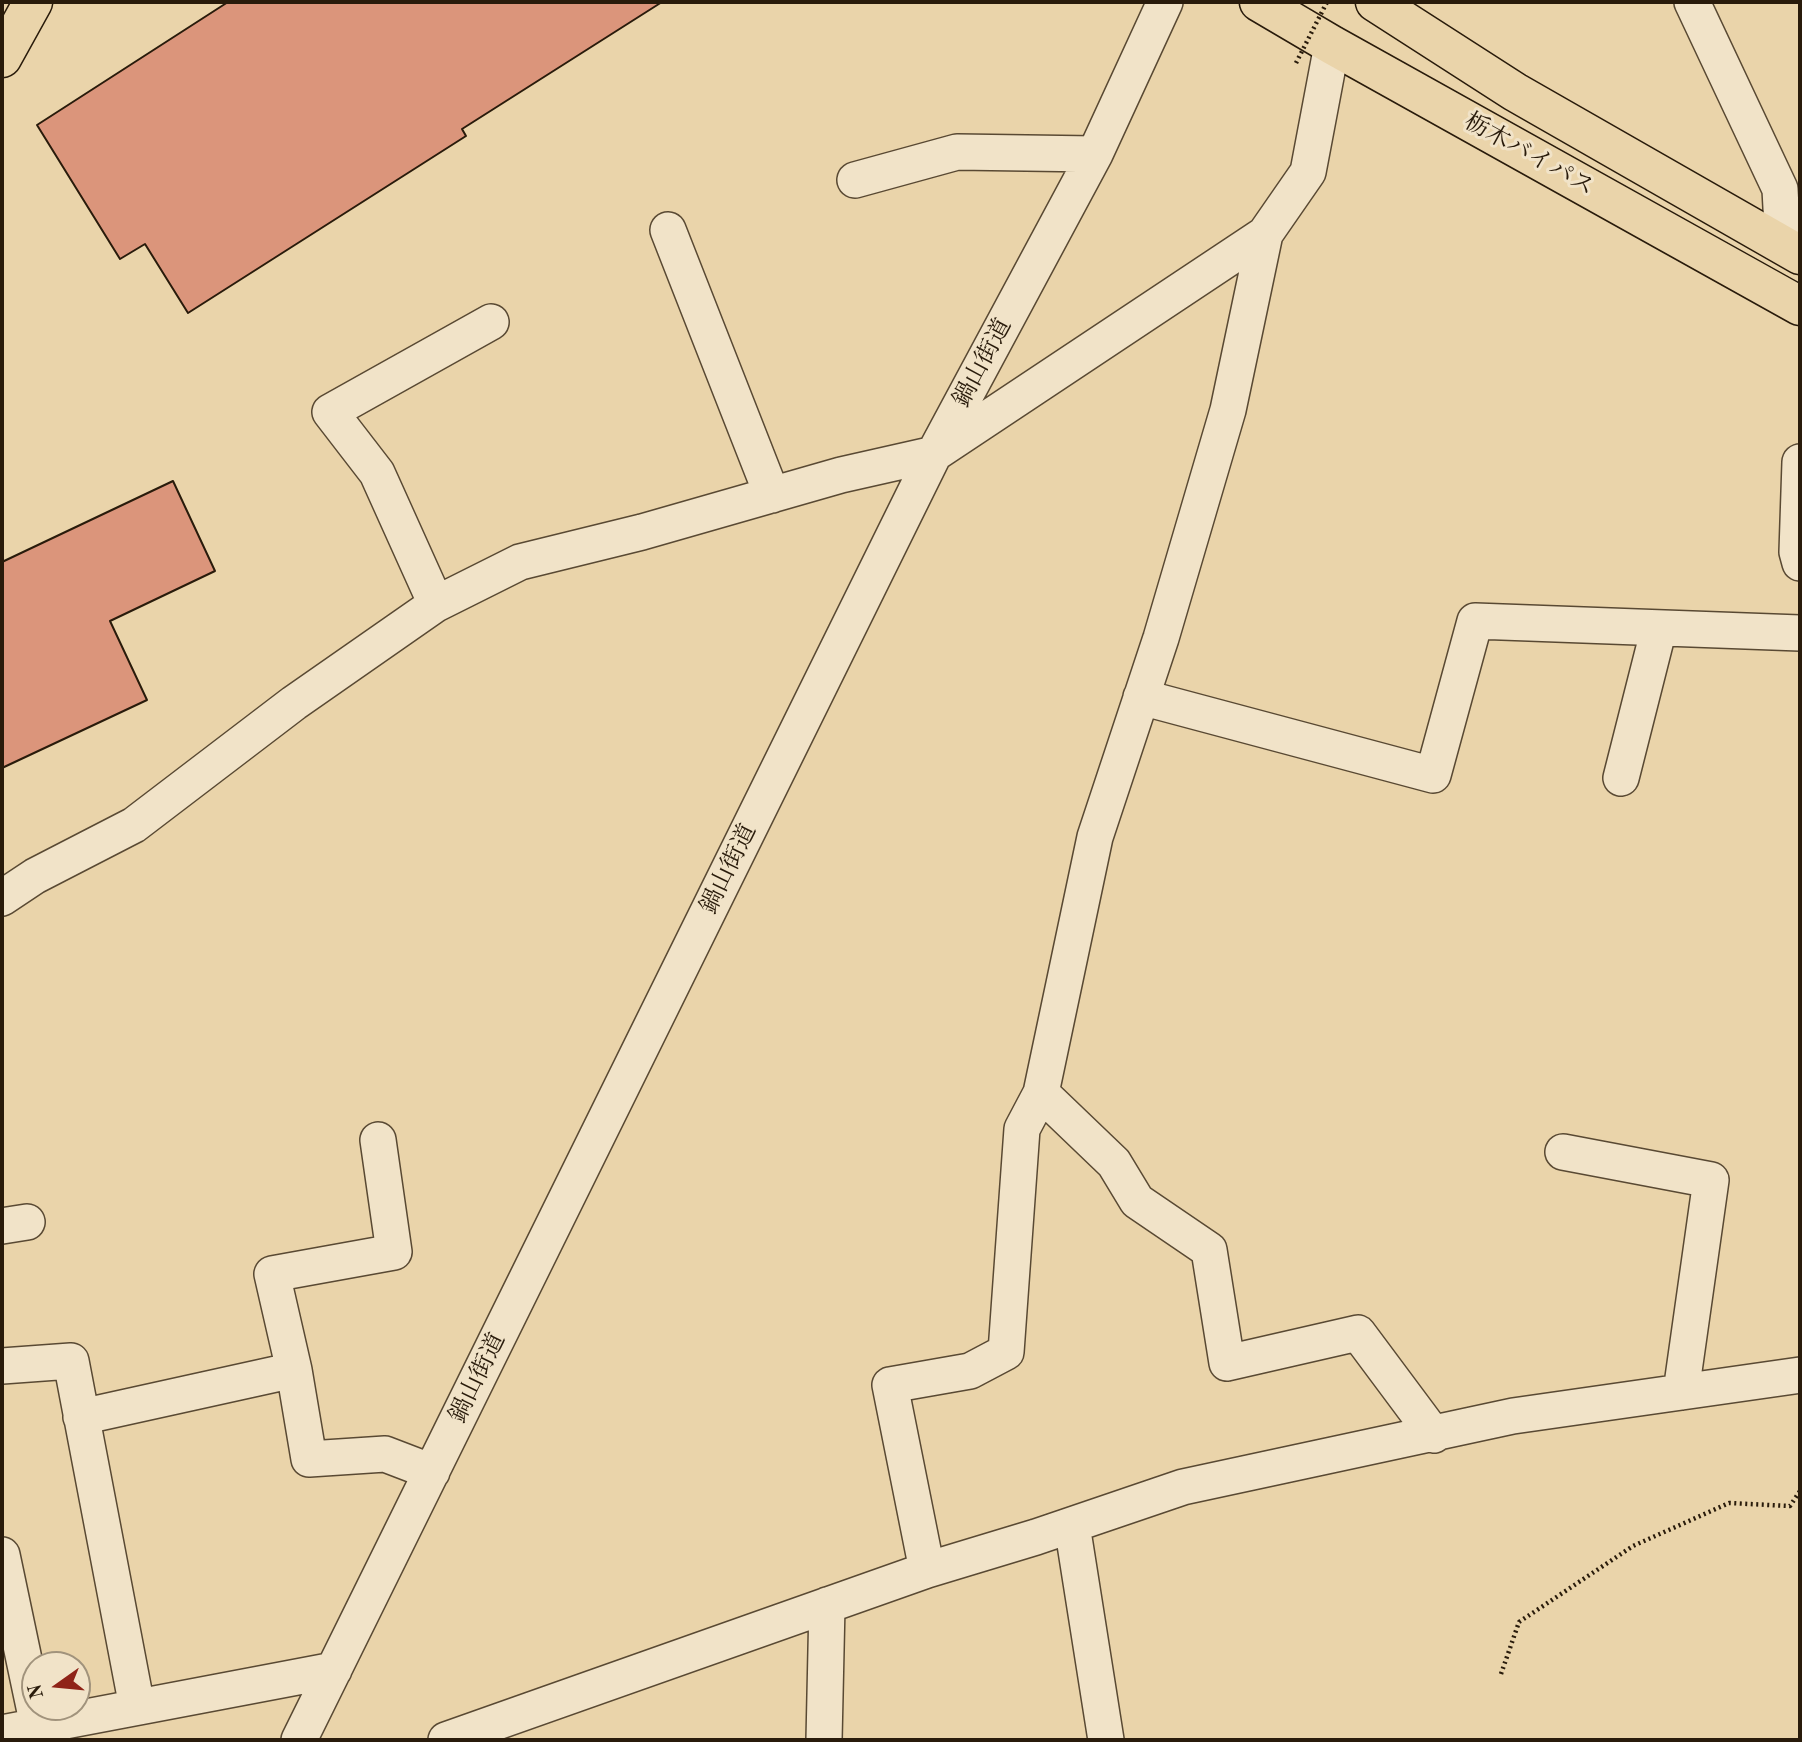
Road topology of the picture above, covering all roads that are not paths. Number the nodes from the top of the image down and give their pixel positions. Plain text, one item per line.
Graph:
1 (33, 2) edge
2 (1165, 2) edge
3 (1259, 2) edge
4 (1375, 2) edge
5 (1702, 6) edge
6 (1332, 45) junction
7 (2, 58) edge
8 (1095, 154) junction
9 (855, 180) dead end
10 (668, 230) dead end
11 (1265, 234) junction
12 (1791, 250) edge
13 (1800, 306) edge
14 (491, 322) dead end
15 (934, 454) junction
16 (1800, 462) edge
17 (772, 495) junction
18 (1800, 563) edge
19 (436, 604) junction
20 (1659, 628) junction
21 (1800, 633) edge
22 (1141, 697) junction
23 (1621, 778) dead end
24 (2, 898) edge
25 (1041, 1093) junction
26 (378, 1140) dead end
27 (1563, 1152) dead end
28 (2, 1366) edge
29 (294, 1370) junction
30 (1800, 1375) edge
31 (1681, 1392) junction
32 (81, 1417) junction
33 (1434, 1435) junction
34 (432, 1472) junction
35 (1072, 1525) junction
36 (2, 1555) edge
37 (926, 1570) junction
38 (827, 1605) junction
39 (334, 1670) junction
40 (136, 1707) junction
41 (38, 1726) junction
42 (2, 1732) edge
43 (299, 1740) edge
44 (446, 1740) edge
45 (824, 1740) edge
46 (1106, 1740) edge

1 - 7 main road
2 - 8 street, 鍋山街道
3 - 6 main road, 栃木バイパス
4 - 12 main road, 栃木バイパス
5 - 12 street
6 - 11 street
6 - 13 main road, 栃木バイパス
8 - 9 street
8 - 15 street, 鍋山街道
10 - 17 street
11 - 15 street
11 - 22 street
14 - 19 street
15 - 17 street
15 - 34 street, 鍋山街道
16 - 18 street
17 - 19 street
19 - 24 street
20 - 21 street
20 - 22 street
20 - 23 street
22 - 25 street
25 - 33 street
25 - 37 street
26 - 29 street
27 - 31 street
28 - 32 street
29 - 32 street
29 - 34 street
30 - 31 street
31 - 33 street
32 - 40 street
33 - 35 street
34 - 39 street, 鍋山街道
35 - 37 street
35 - 46 street
36 - 41 street
37 - 38 street
38 - 44 street
38 - 45 street
39 - 40 street
39 - 43 street, 鍋山街道
40 - 41 street
41 - 42 street

